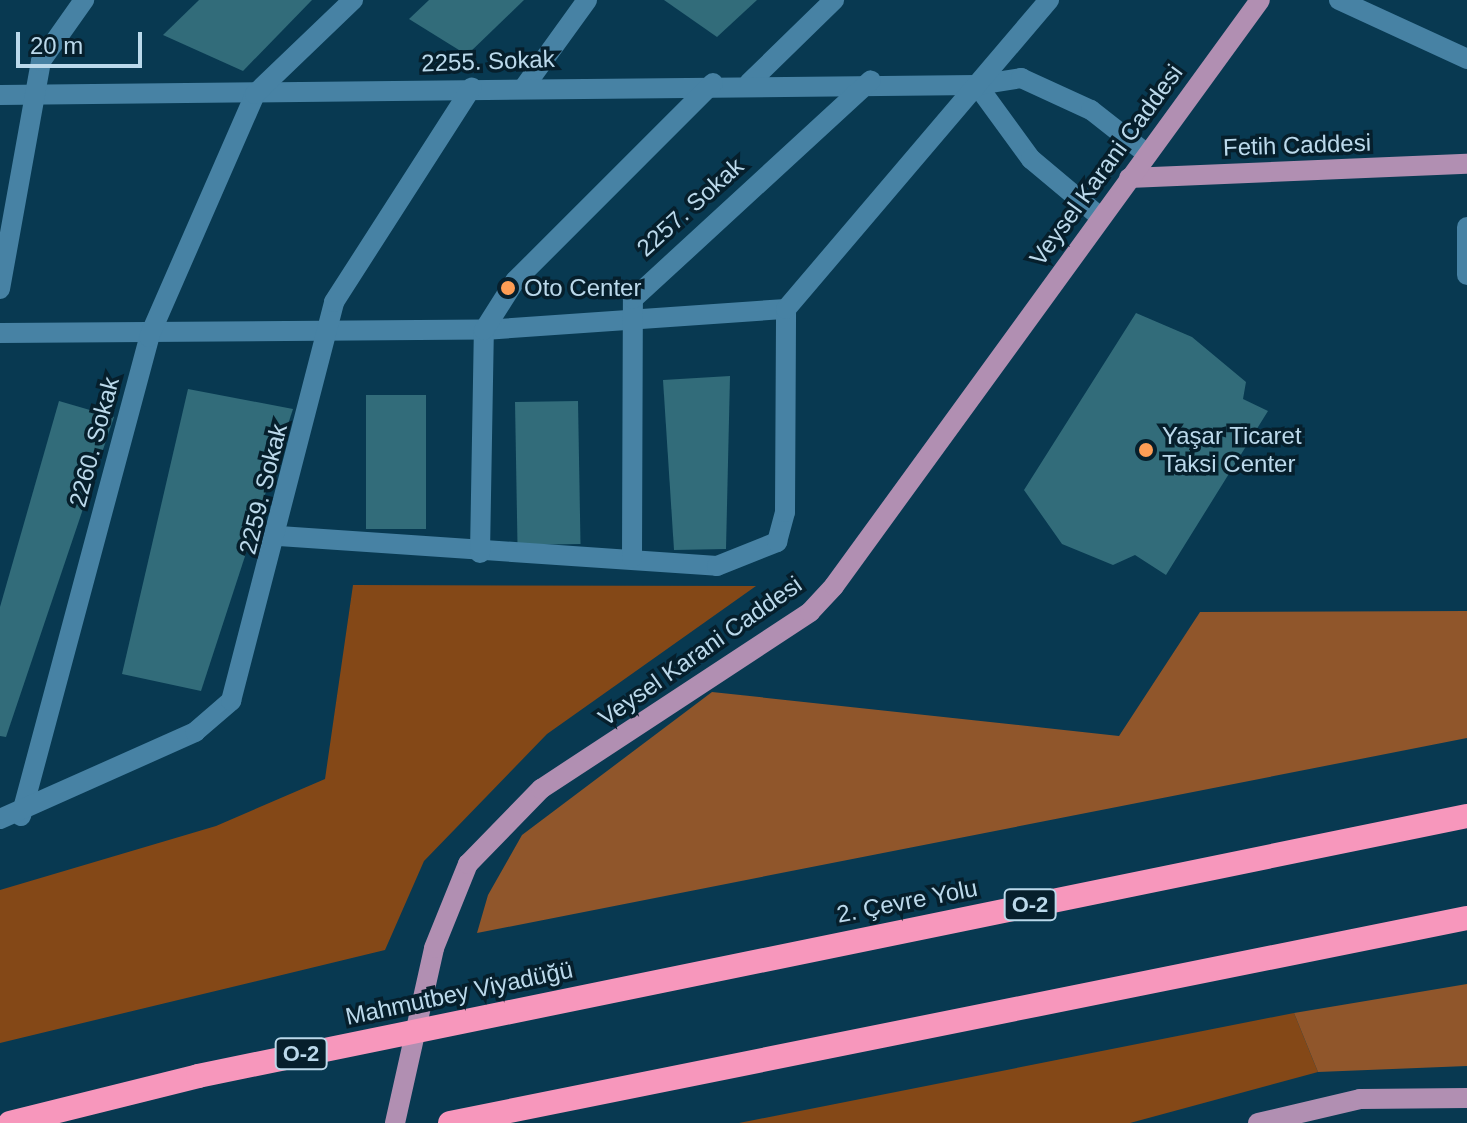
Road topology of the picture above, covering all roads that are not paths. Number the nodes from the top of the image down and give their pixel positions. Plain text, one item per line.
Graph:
1 (84, 0) edge
2 (353, 0) edge
3 (587, 0) edge
4 (834, 0) edge
5 (1049, 0) edge
6 (1260, 0) edge
7 (1339, 0) edge
8 (1467, 59) edge
9 (871, 80) junction
10 (713, 83) junction
11 (749, 83) junction
12 (977, 85) junction
13 (525, 86) junction
14 (472, 87) junction
15 (255, 94) junction
16 (0, 95) edge
17 (33, 96) junction
18 (1147, 154) junction
19 (1467, 164) edge
20 (1129, 178) junction
21 (1099, 216) junction
22 (1467, 227) edge
23 (1467, 275) edge
24 (0, 289) edge
25 (786, 309) junction
26 (630, 319) junction
27 (484, 330) junction
28 (326, 331) junction
29 (0, 333) edge
30 (149, 337) junction
31 (279, 536) junction
32 (480, 553) junction
33 (632, 558) junction
34 (21, 816) junction
35 (1467, 816) edge
36 (0, 819) edge
37 (1467, 918) edge
38 (593, 994) joint
39 (1467, 1098) edge
40 (10, 1123) edge
41 (395, 1123) edge
42 (450, 1123) edge
43 (1258, 1123) edge

1 - 17 street
2 - 15 street
3 - 13 street
4 - 11 street
5 - 12 street
6 - 18 main road, Veysel Karani Caddesi
7 - 8 street
9 - 11 street, 2255. Sokak
9 - 12 street, 2255. Sokak
9 - 26 street, 2257. Sokak
10 - 11 street, 2255. Sokak
10 - 13 street, 2255. Sokak
10 - 27 street
12 - 18 street, 2255. Sokak
12 - 21 street
12 - 25 street
13 - 14 street, 2255. Sokak
14 - 15 street, 2255. Sokak
14 - 28 street, 2259. Sokak
15 - 17 street, 2255. Sokak
15 - 30 street, 2260. Sokak
16 - 17 street, 2255. Sokak
17 - 24 street
18 - 20 main road, Veysel Karani Caddesi
19 - 20 main road, Fetih Caddesi
20 - 21 main road, Veysel Karani Caddesi
21 - 41 main road, Veysel Karani Caddesi
22 - 23 street
25 - 26 street
25 - 33 street
26 - 27 street
26 - 33 street, 2257. Sokak
27 - 28 street
27 - 32 street
28 - 30 street
28 - 31 street, 2259. Sokak
29 - 30 street
30 - 34 street, 2260. Sokak
31 - 32 street
31 - 34 street, 2259. Sokak
32 - 33 street
34 - 36 street, 2259. Sokak
35 - 38 highway, 2. Çevre Yolu / O-2
37 - 42 highway
38 - 40 highway, Mahmutbey Viyadüğü / O-2
39 - 43 main road

